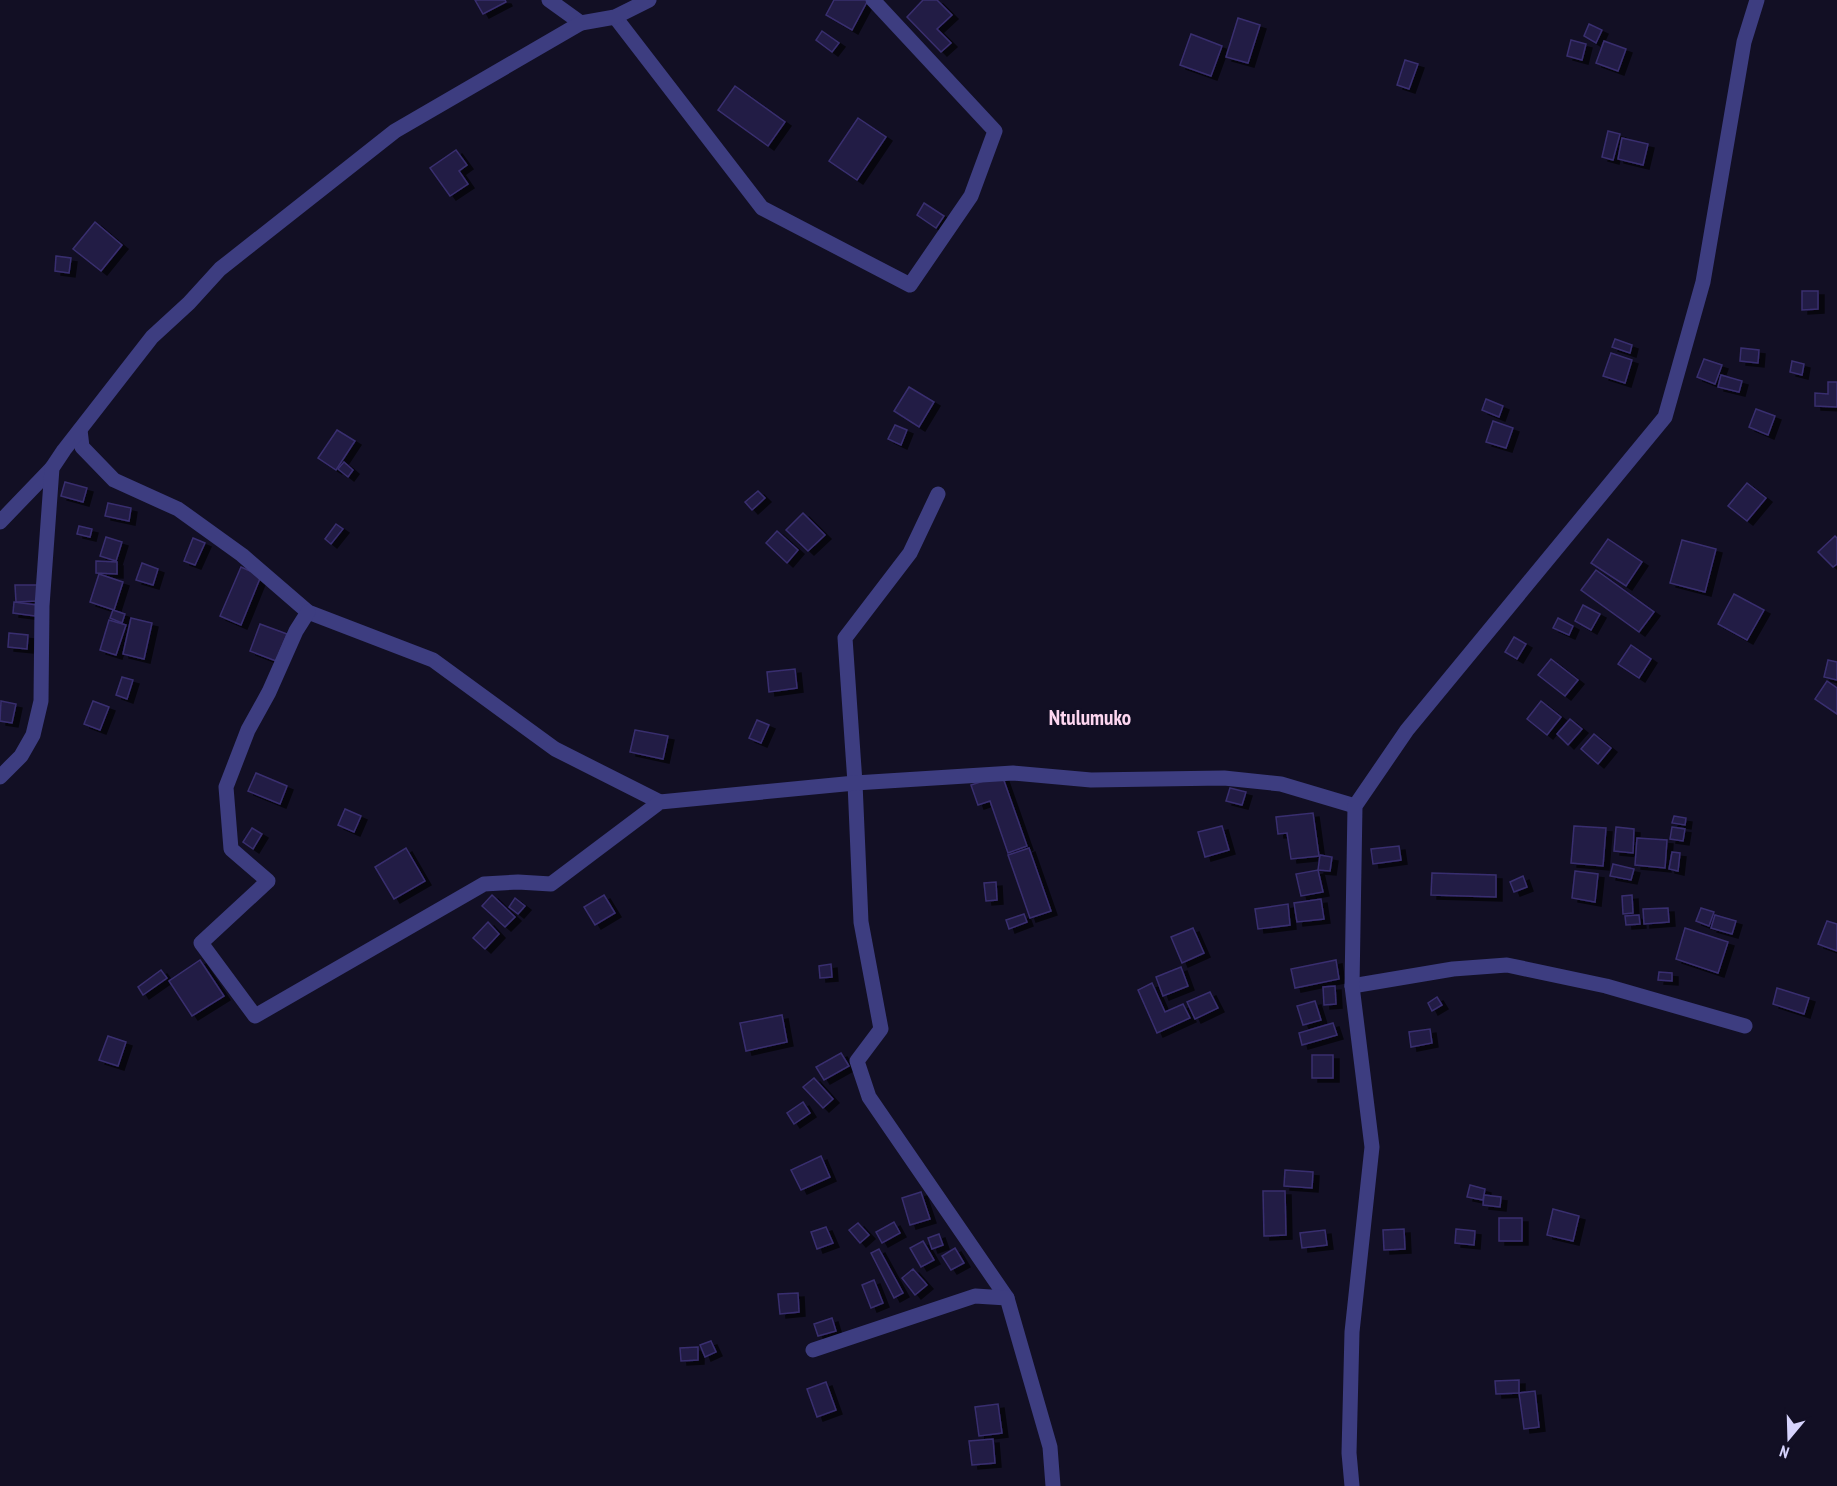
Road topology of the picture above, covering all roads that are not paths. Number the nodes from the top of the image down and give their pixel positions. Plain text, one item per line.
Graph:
1 (549, 0) edge
2 (649, 0) edge
3 (873, 0) edge
4 (1757, 0) edge
5 (615, 16) junction
6 (581, 23) junction
7 (80, 430) junction
8 (52, 468) junction
9 (938, 494) dead end
10 (0, 522) edge
11 (308, 612) junction
12 (0, 777) edge
13 (855, 783) junction
14 (660, 802) junction
15 (1355, 806) junction
16 (1352, 986) junction
17 (1745, 1026) dead end
18 (1007, 1298) junction
19 (813, 1350) dead end
20 (1053, 1486) edge
21 (1352, 1486) edge

1 - 6 street
2 - 5 street
3 - 5 street
4 - 15 street
5 - 6 street
6 - 7 street
7 - 8 street
7 - 11 street
8 - 10 street
8 - 12 street
9 - 13 street
11 - 14 street
11 - 14 street
13 - 14 street
13 - 15 street
13 - 18 street
15 - 16 street
16 - 17 street
16 - 21 street
18 - 19 street
18 - 20 street

